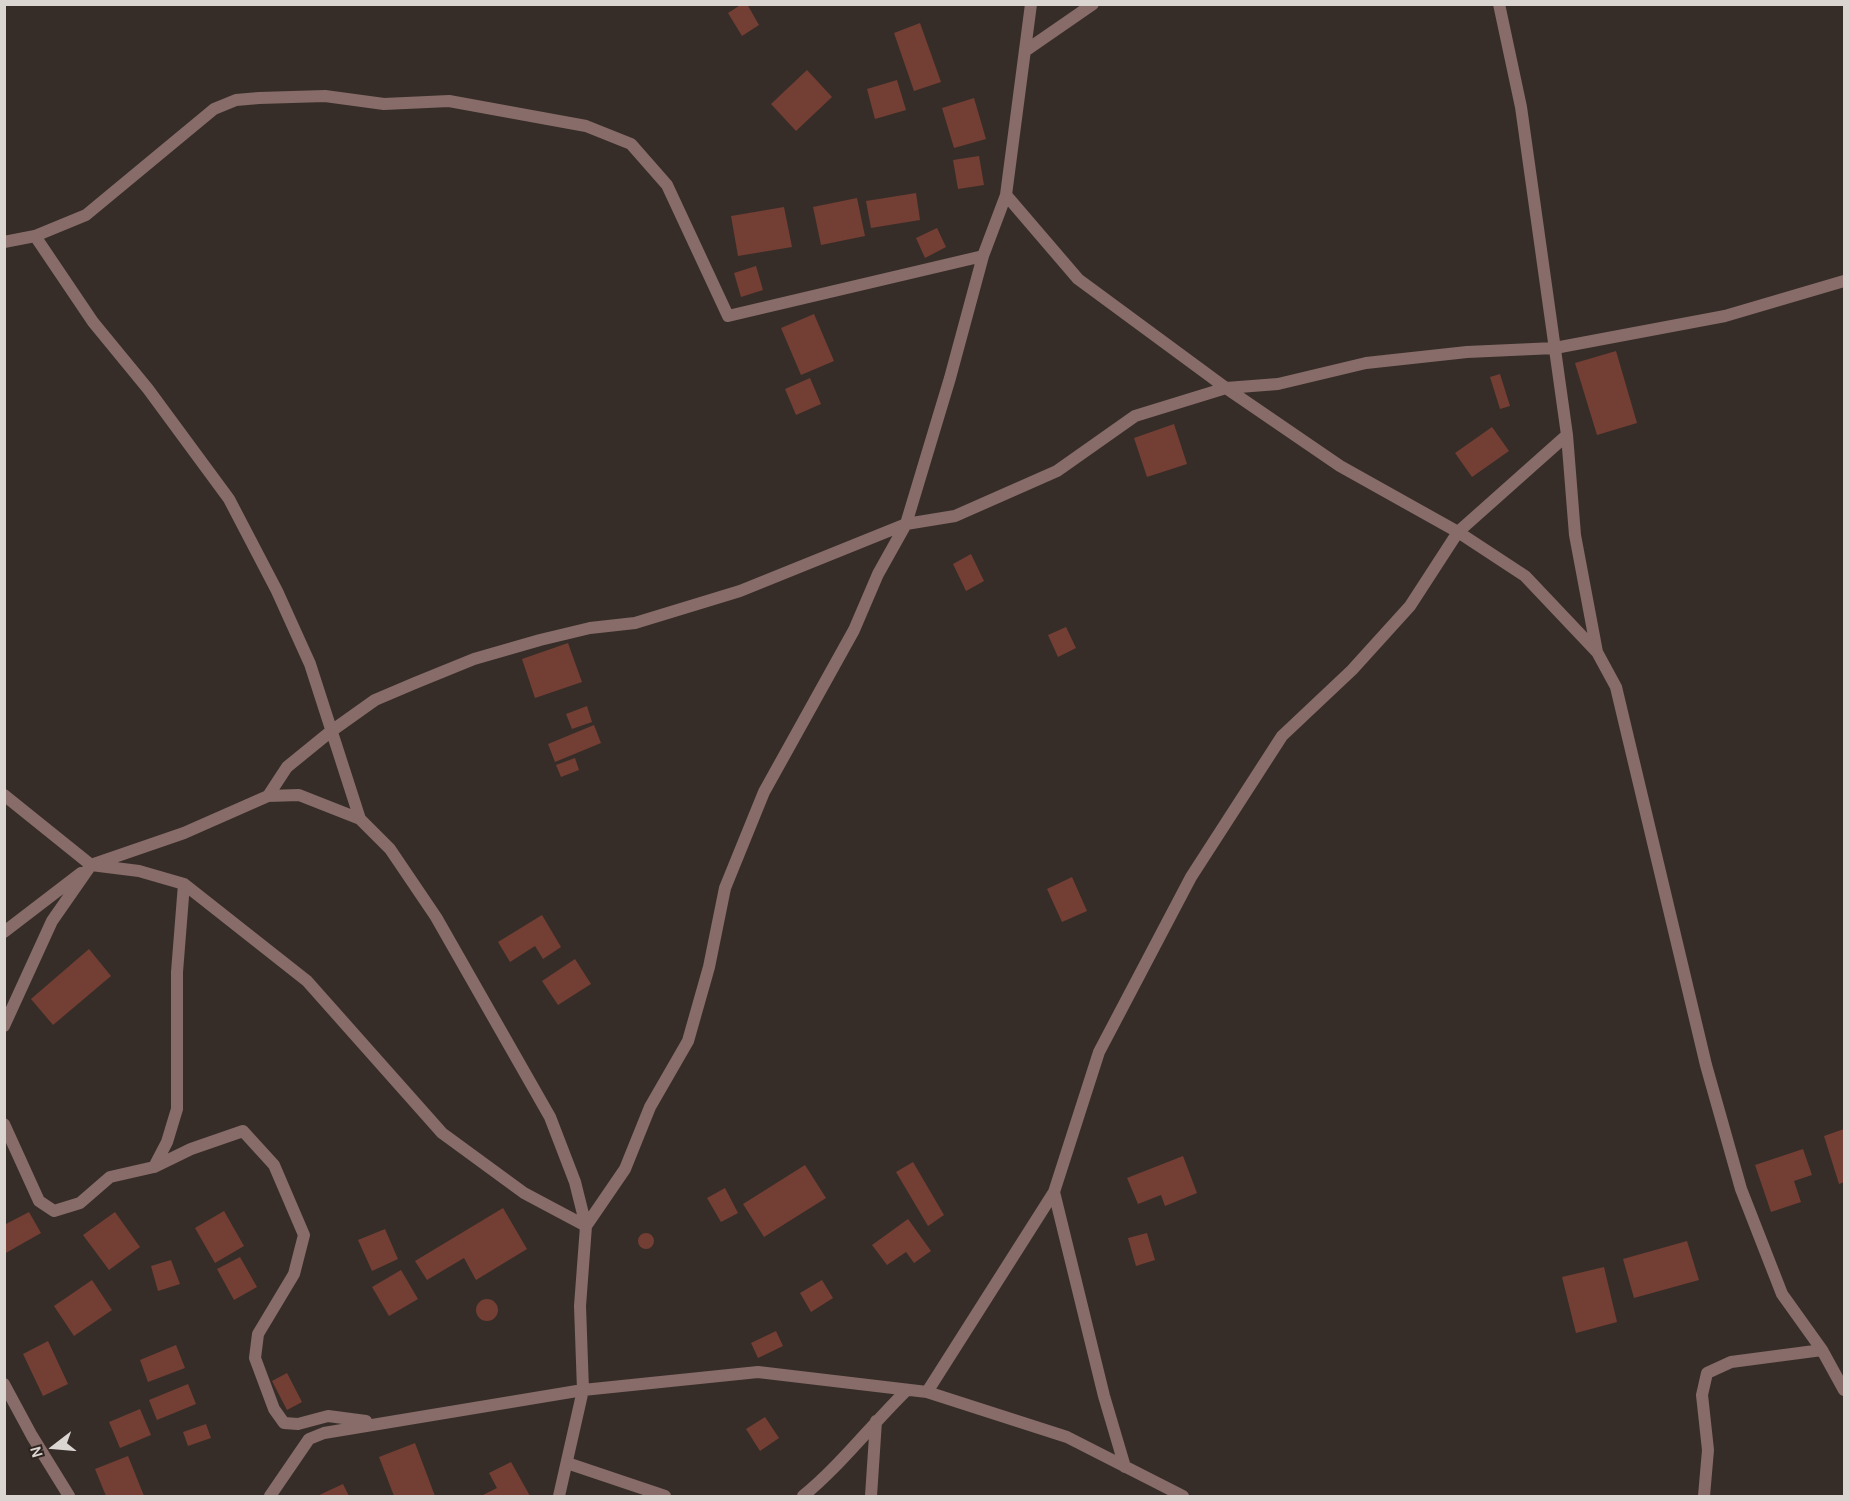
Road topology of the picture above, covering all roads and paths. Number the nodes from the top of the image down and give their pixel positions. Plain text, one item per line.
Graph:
1 (1031, 4) edge
2 (1093, 4) edge
3 (1499, 4) edge
4 (1026, 51) junction
5 (1006, 195) junction
6 (35, 236) junction
7 (4, 242) edge
8 (983, 256) junction
9 (1845, 281) edge
10 (1555, 348) junction
11 (1226, 388) junction
12 (1568, 435) junction
13 (906, 524) junction
14 (1458, 532) junction
15 (1597, 652) junction
16 (330, 732) junction
17 (4, 795) edge
18 (268, 796) junction
19 (360, 819) junction
20 (91, 865) junction
21 (184, 884) junction
22 (4, 932) edge
23 (4, 1026) edge
24 (4, 1124) edge
25 (154, 1167) junction
26 (1054, 1192) junction
27 (586, 1226) junction
28 (1822, 1350) junction
29 (4, 1384) edge
30 (584, 1390) junction
31 (907, 1390) junction
32 (1845, 1390) edge
33 (927, 1392) junction
34 (876, 1421) junction
35 (376, 1423) junction
36 (567, 1463) junction
37 (1125, 1467) junction
38 (69, 1497) edge
39 (270, 1497) edge
40 (559, 1497) edge
41 (665, 1497) edge
42 (803, 1497) edge
43 (871, 1497) edge
44 (1183, 1497) edge
45 (1704, 1497) edge

1 - 4 street
2 - 4 street
3 - 10 street
4 - 5 street
5 - 8 street
5 - 11 street
6 - 7 street
6 - 8 street
6 - 16 street
8 - 13 street
9 - 10 street
10 - 11 street
10 - 12 street
11 - 13 street
11 - 14 street
12 - 14 street
12 - 15 street
13 - 16 street
13 - 27 street
14 - 15 street
14 - 26 street
15 - 28 street
16 - 18 street
16 - 19 street
17 - 20 street
18 - 19 street
18 - 20 street
19 - 27 street
20 - 21 street
20 - 22 street
20 - 23 street
21 - 25 street
21 - 27 street
24 - 25 street
25 - 35 street
26 - 33 street
26 - 37 street
27 - 30 street
28 - 32 street
28 - 45 street
29 - 38 street
30 - 31 street
30 - 35 street
30 - 36 street
31 - 33 street
31 - 34 street
33 - 37 street
34 - 42 street
34 - 43 street
35 - 39 street
36 - 40 street
36 - 41 street
37 - 44 street

